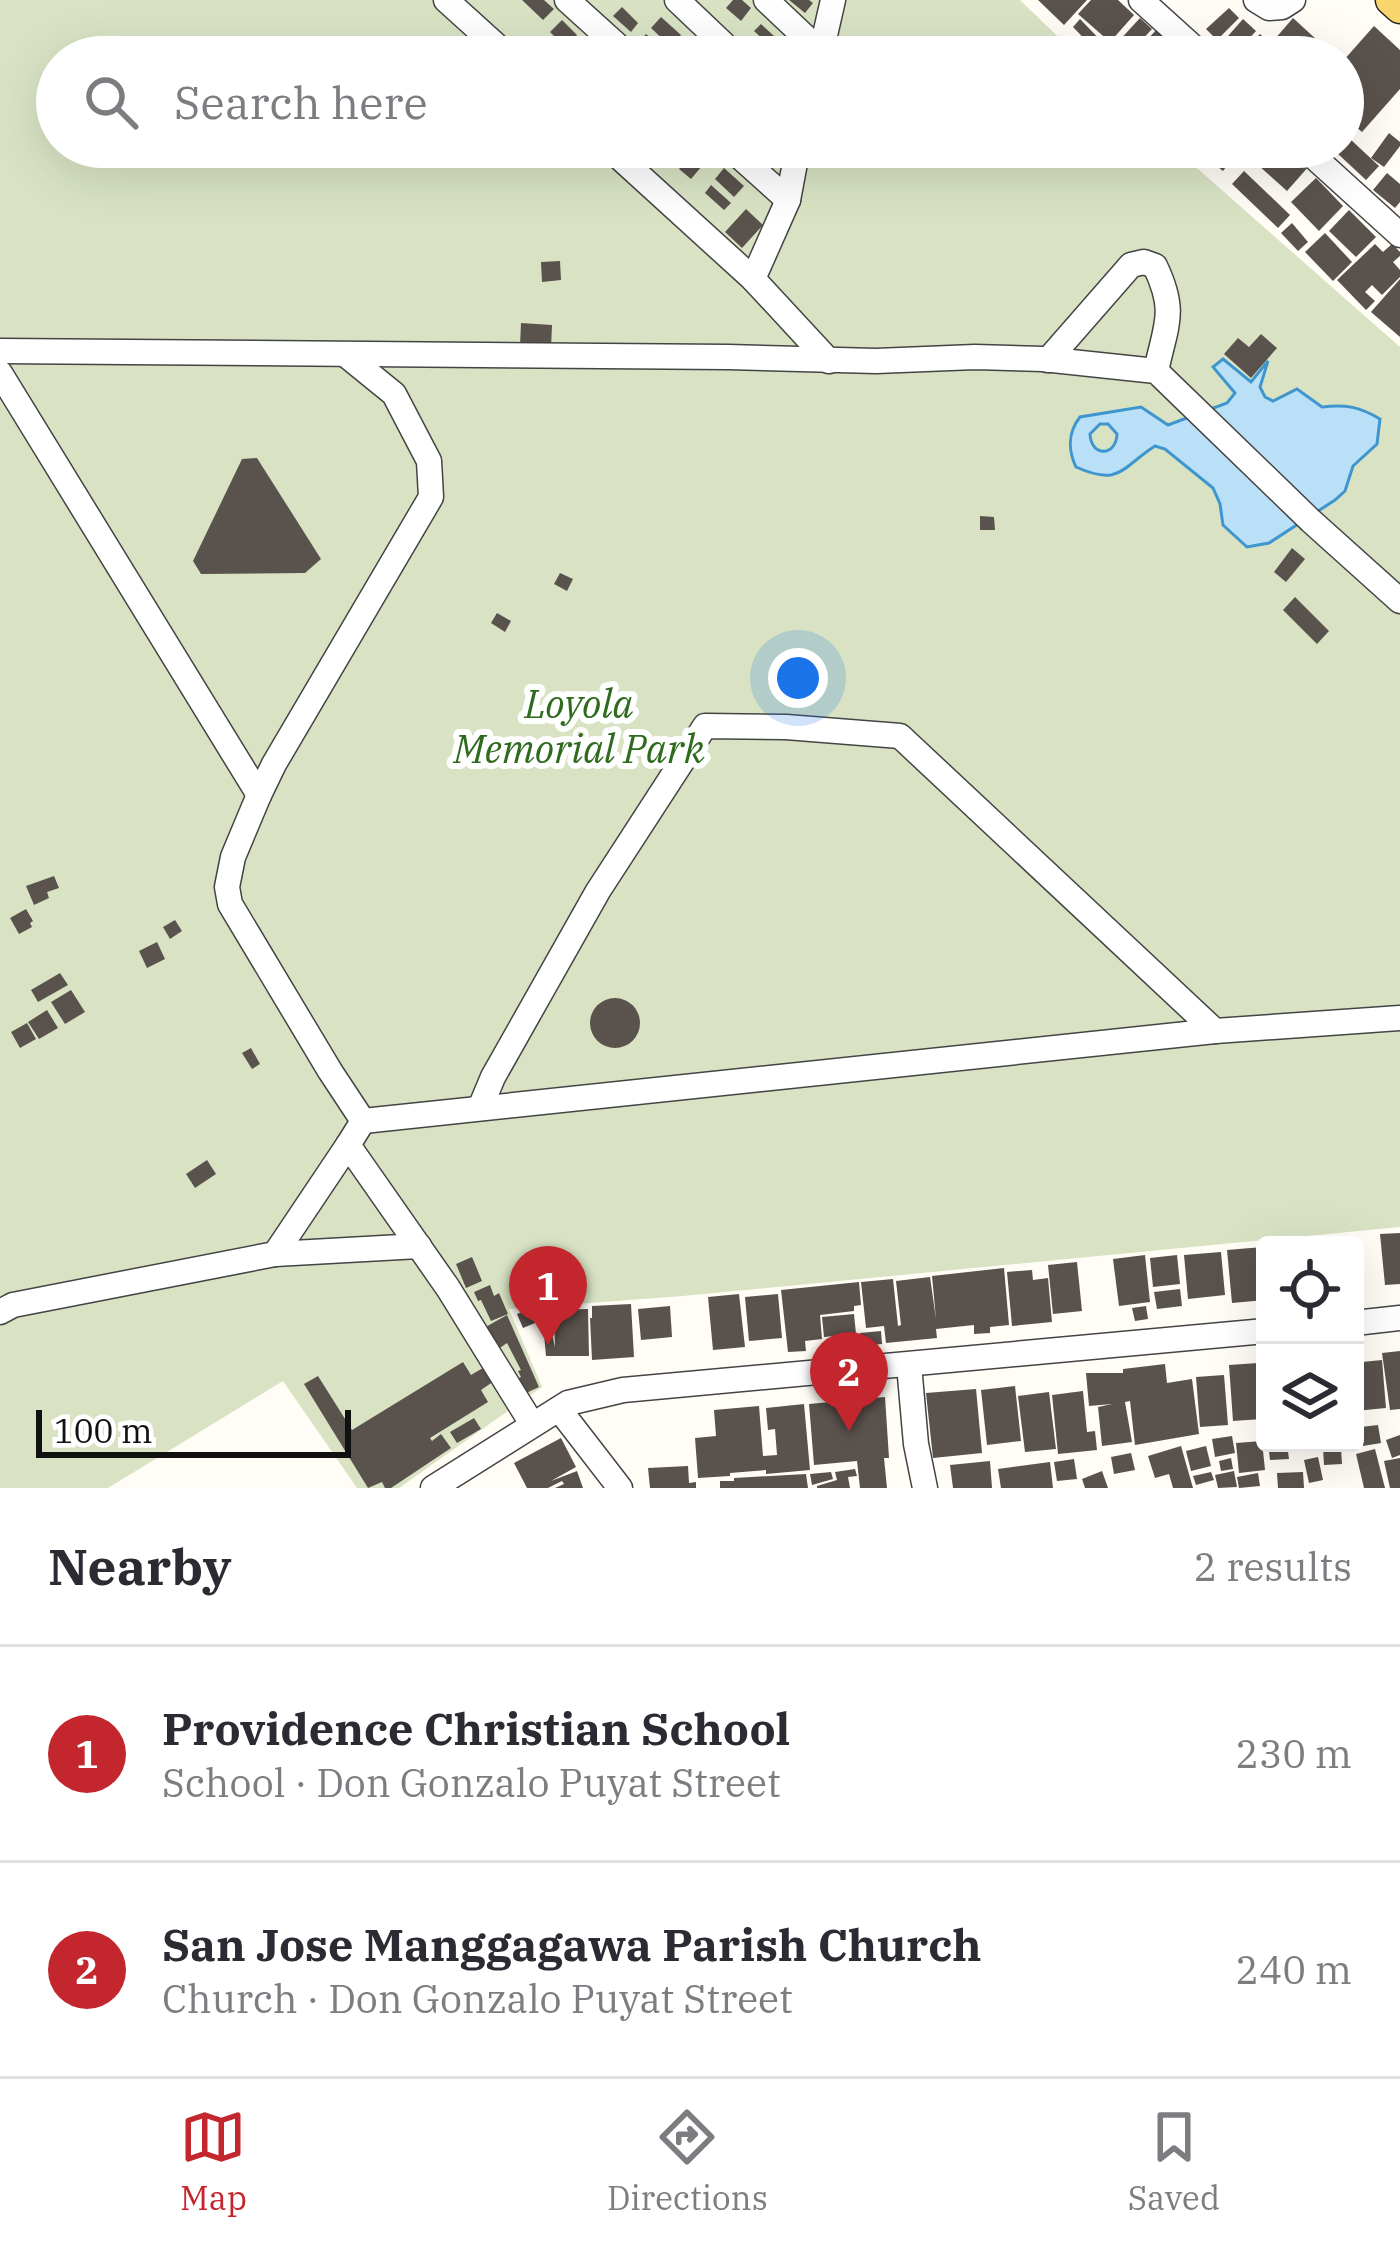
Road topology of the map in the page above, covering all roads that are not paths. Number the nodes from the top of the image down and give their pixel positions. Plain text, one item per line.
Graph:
1 (446, 0) edge
2 (567, 0) edge
3 (677, 0) edge
4 (766, 0) edge
5 (833, 0) edge
6 (1141, 0) edge
7 (1256, 0) edge
8 (1293, 0) edge
9 (1391, 0) edge
10 (1400, 8) edge
11 (486, 36) edge
12 (607, 36) edge
13 (715, 36) edge
14 (802, 36) edge
15 (825, 36) edge
16 (1181, 36) edge
17 (631, 168) edge
18 (752, 168) edge
19 (795, 168) edge
20 (1326, 168) edge
21 (788, 200) junction
22 (1400, 235) edge
23 (753, 279) junction
24 (0, 351) edge
25 (346, 355) junction
26 (1048, 360) junction
27 (829, 361) junction
28 (1156, 371) junction
29 (0, 373) edge
30 (1400, 601) edge
31 (259, 795) junction
32 (1400, 1018) edge
33 (1215, 1031) junction
34 (480, 1108) junction
35 (363, 1121) junction
36 (349, 1144) junction
37 (419, 1246) junction
38 (274, 1253) junction
39 (0, 1283) edge
40 (7, 1309) edge
41 (1400, 1318) edge
42 (1364, 1322) edge
43 (1256, 1332) edge
44 (909, 1365) junction
45 (559, 1409) junction
46 (532, 1424) junction
47 (441, 1486) edge
48 (620, 1488) edge
49 (926, 1488) edge

1 - 11 street
2 - 12 street
3 - 13 street
4 - 14 street
5 - 15 street
6 - 16 street
7 - 8 street
9 - 10 main road
17 - 23 street
18 - 21 street
19 - 21 street
20 - 22 street
21 - 23 street
23 - 27 street
24 - 25 street
25 - 27 street
25 - 31 street
26 - 27 street
26 - 28 street
26 - 28 street
28 - 30 street
29 - 31 street
31 - 35 street
32 - 33 street
33 - 34 street
33 - 34 street
34 - 35 street
35 - 36 street
36 - 37 street
36 - 38 street
37 - 38 street
37 - 46 street
38 - 40 street
39 - 40 street
41 - 42 street
43 - 44 street
44 - 45 street
44 - 49 street
45 - 46 street
45 - 48 street
46 - 47 street

